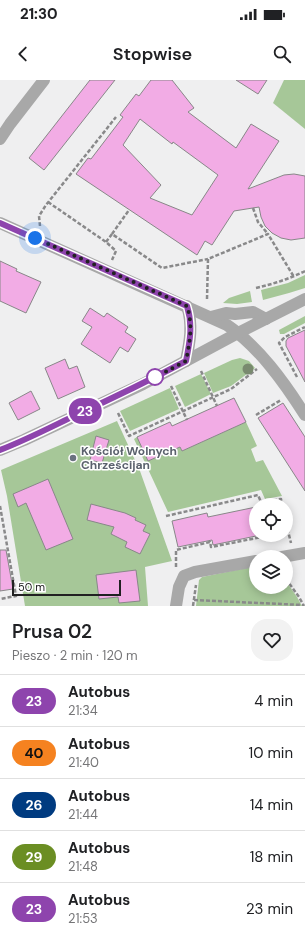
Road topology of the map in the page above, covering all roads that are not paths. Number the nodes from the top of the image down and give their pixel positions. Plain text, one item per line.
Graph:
1 (44, 80) edge
2 (0, 139) edge
3 (0, 223) edge
4 (305, 299) edge
5 (187, 306) junction
6 (211, 317) junction
7 (266, 319) junction
8 (238, 333) junction
9 (186, 361) junction
10 (305, 415) edge
11 (0, 450) edge
12 (305, 553) edge
13 (293, 555) edge
14 (249, 563) edge
15 (176, 606) edge

1 - 2 street
3 - 5 street
4 - 7 street
5 - 6 street
5 - 9 street
6 - 7 street
6 - 8 street
7 - 8 street
8 - 9 street
8 - 10 street
9 - 11 street
12 - 13 street
14 - 15 street

